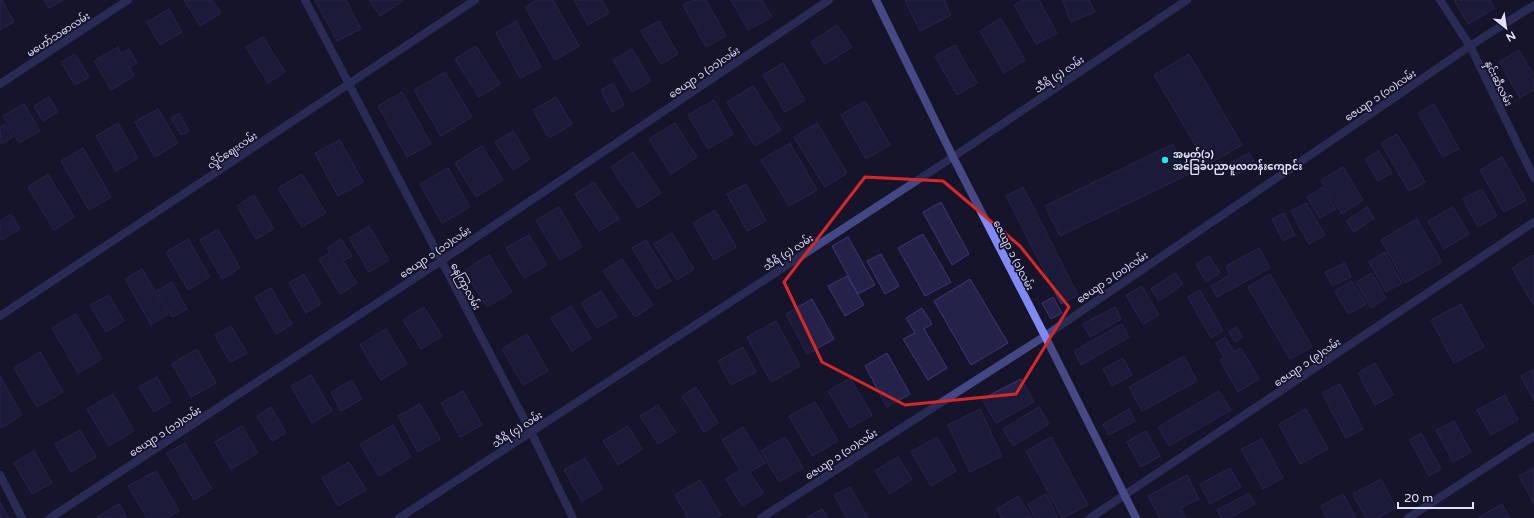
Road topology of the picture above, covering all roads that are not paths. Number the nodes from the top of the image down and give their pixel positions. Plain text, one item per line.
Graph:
1 (128, 0) edge
2 (305, 0) edge
3 (475, 0) edge
4 (830, 0) edge
5 (876, 0) edge
6 (1187, 0) edge
7 (1440, 0) edge
8 (1534, 6) edge
9 (1470, 46) junction
10 (0, 84) edge
11 (349, 84) junction
12 (953, 157) junction
13 (1534, 178) edge
14 (1534, 222) edge
15 (441, 261) junction
16 (0, 316) edge
17 (1045, 336) junction
18 (531, 432) junction
19 (1534, 436) edge
20 (0, 475) edge
21 (1124, 496) junction
22 (22, 518) edge
23 (50, 518) edge
24 (399, 518) edge
25 (572, 518) edge
26 (761, 518) edge
27 (1090, 518) edge
28 (1136, 518) edge
29 (1408, 518) edge

1 - 10 street, မဟော်သဓာလမ်း
2 - 11 street, နေကြာလမ်း
3 - 11 street, လှိုင်ဈေးလမ်း
4 - 15 street, ဇေယျာ ၁ (၁၁)လမ်း
5 - 12 street, ဇေယျာ ၁ (၁)လမ်း
6 - 12 street, သီရိ (၄) လမ်း
7 - 9 street, နှင်းဆီလမ်း
8 - 9 street, ဇေယျာ ၁ (၁၀)လမ်း
9 - 13 street, နှင်းဆီလမ်း
9 - 17 street, ဇေယျာ ၁ (၁၀)လမ်း
11 - 15 street, နေကြာလမ်း
11 - 16 street, လှိုင်ဈေးလမ်း
12 - 17 street, ဇေယျာ ၁ (၁)လမ်း
12 - 18 street, သီရိ (၄) လမ်း
14 - 21 street, ဇေယျာ ၁ (၉)လမ်း
15 - 18 street, နေကြာလမ်း
15 - 23 street, ဇေယျာ ၁ (၁၁)လမ်း
17 - 21 street, ဇေယျာ ၁ (၁)လမ်း
17 - 26 street, ဇေယျာ ၁ (၁၀)လမ်း
18 - 24 street, သီရိ (၄) လမ်း
18 - 25 street, နေကြာလမ်း
19 - 29 street
20 - 22 street
21 - 27 street, ဇေယျာ ၁ (၉)လမ်း
21 - 28 street, ဇေယျာ ၁ (၁)လမ်း

